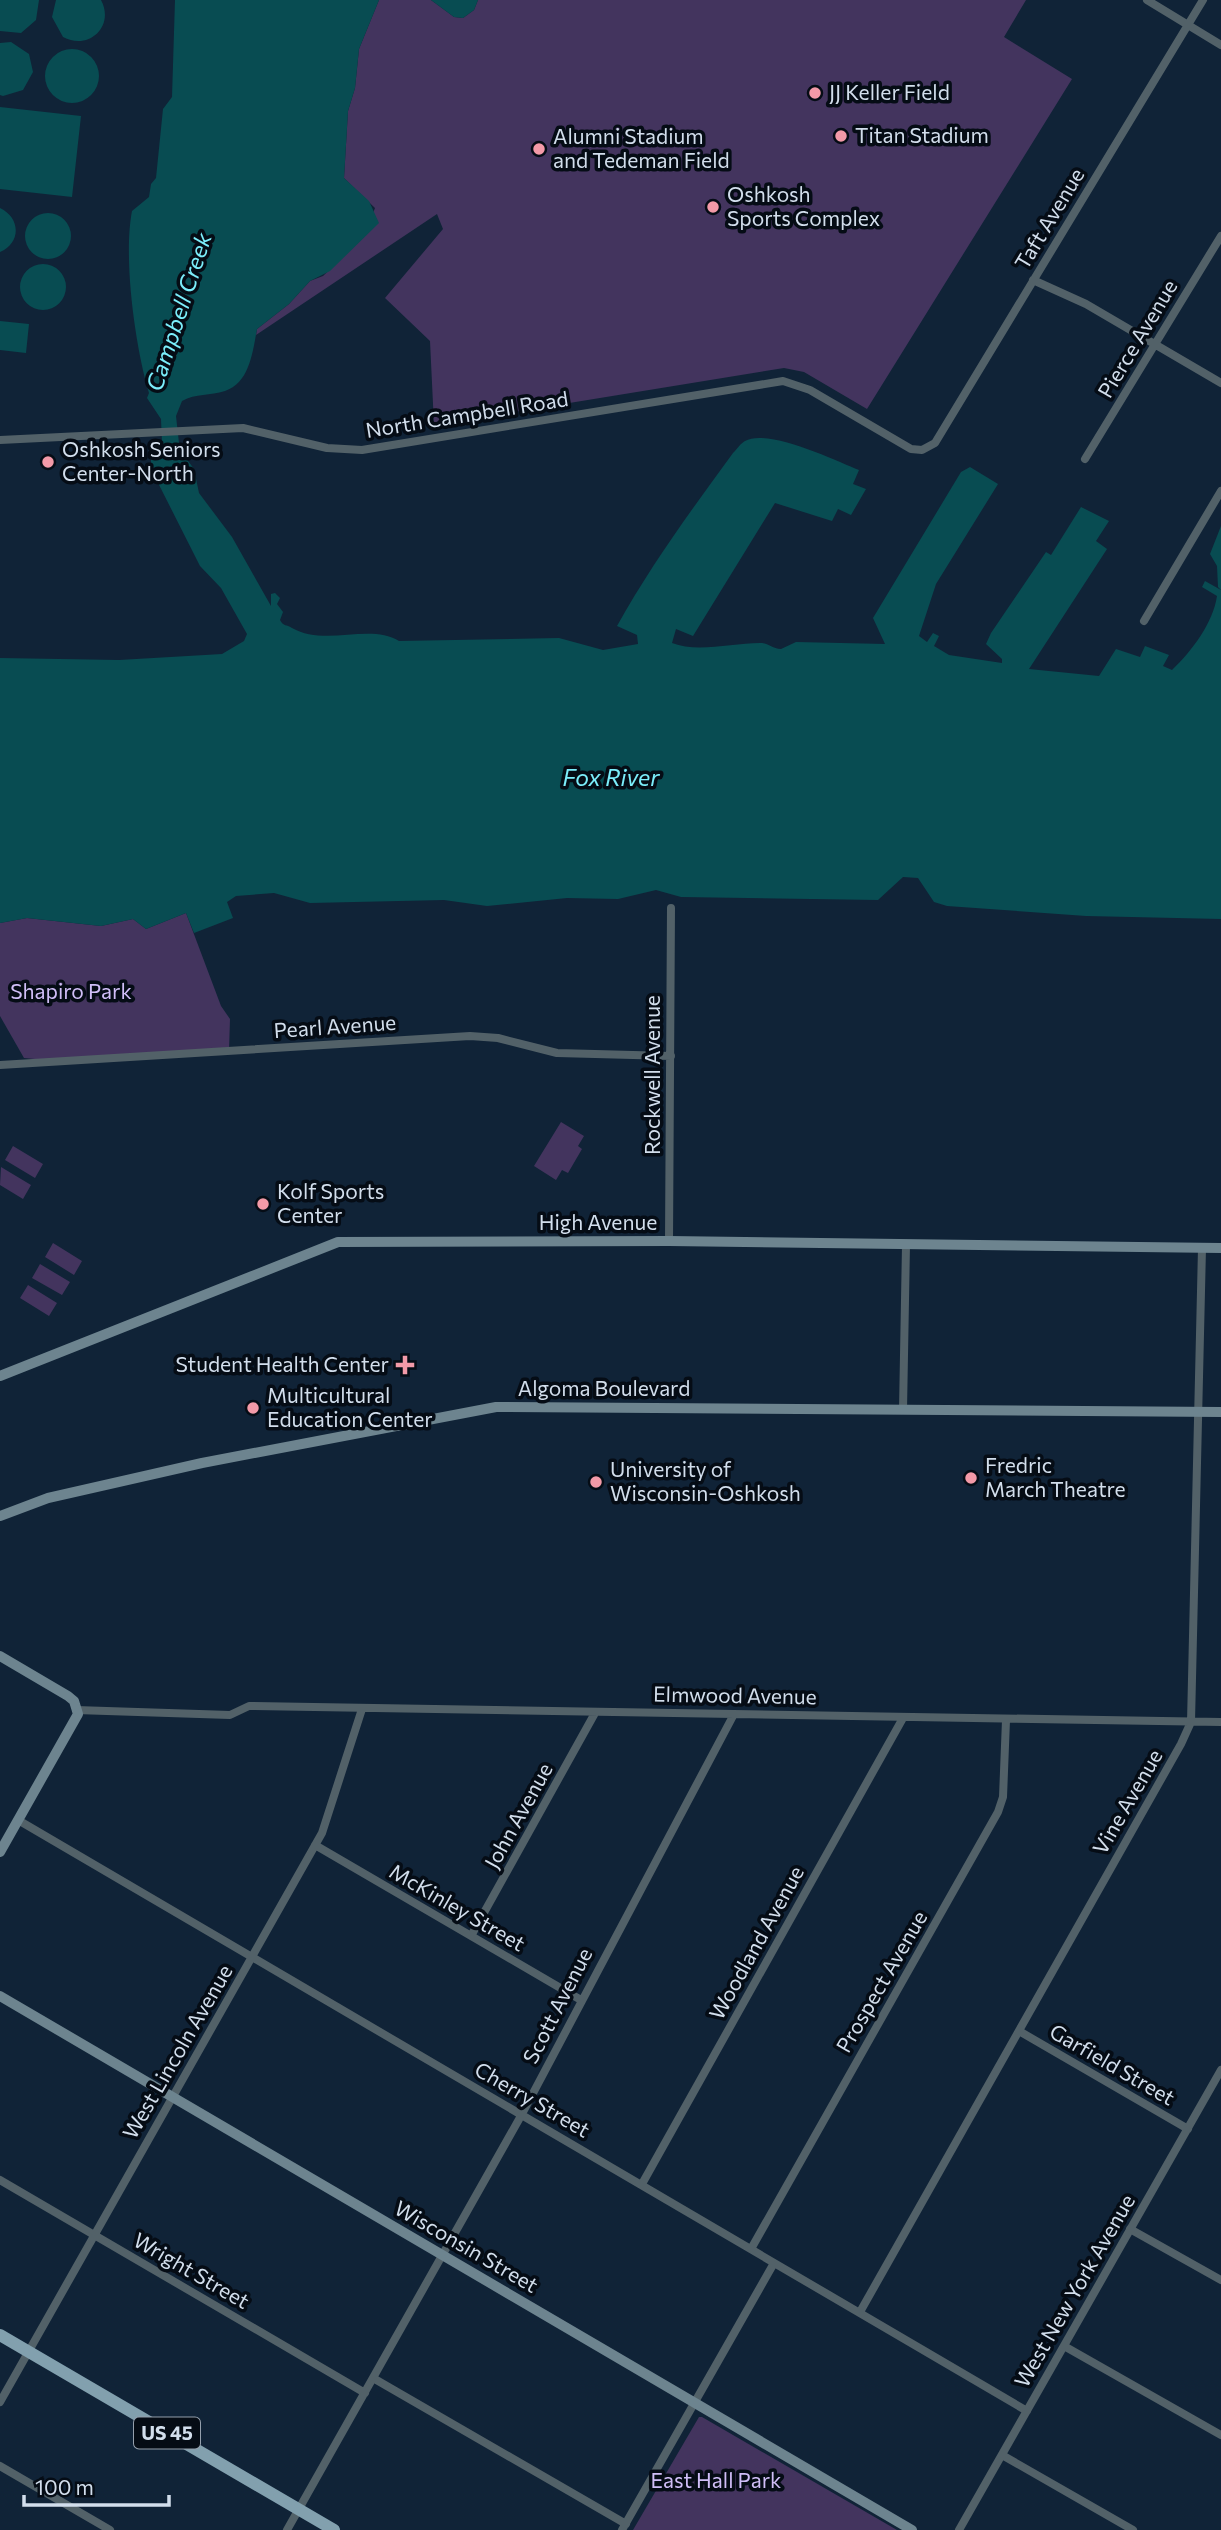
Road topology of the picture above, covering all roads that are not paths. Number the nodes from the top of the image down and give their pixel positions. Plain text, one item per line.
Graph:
1 (1147, 0) edge
2 (1203, 0) edge
3 (1188, 25) junction
4 (1221, 45) edge
5 (1221, 236) edge
6 (1033, 280) junction
7 (1156, 344) junction
8 (1221, 383) edge
9 (0, 440) edge
10 (922, 450) joint
11 (1085, 459) dead end
12 (1221, 491) edge
13 (1144, 621) dead end
14 (671, 908) dead end
15 (671, 1056) junction
16 (0, 1065) edge
17 (670, 1241) junction
18 (906, 1245) junction
19 (1202, 1248) junction
20 (1221, 1248) edge
21 (0, 1376) edge
22 (903, 1410) junction
23 (1198, 1412) junction
24 (1221, 1412) edge
25 (0, 1516) edge
26 (0, 1656) edge
27 (75, 1705) junction
28 (362, 1709) junction
29 (596, 1713) junction
30 (733, 1716) junction
31 (903, 1718) junction
32 (1006, 1720) junction
33 (1191, 1722) junction
34 (1221, 1722) edge
35 (18, 1820) junction
36 (315, 1845) junction
37 (0, 1852) edge
38 (471, 1936) junction
39 (252, 1957) junction
40 (0, 1996) edge
41 (581, 2000) junction
42 (1019, 2031) junction
43 (1221, 2070) edge
44 (172, 2098) junction
45 (522, 2115) junction
46 (1188, 2129) junction
47 (0, 2180) edge
48 (642, 2184) junction
49 (1130, 2229) junction
50 (95, 2235) junction
51 (751, 2249) junction
52 (442, 2256) junction
53 (774, 2263) junction
54 (1221, 2280) edge
55 (860, 2312) junction
56 (0, 2335) edge
57 (1064, 2346) junction
58 (28, 2352) junction
59 (373, 2378) junction
60 (365, 2393) junction
61 (0, 2402) edge
62 (695, 2403) junction
63 (1027, 2411) junction
64 (1221, 2435) edge
65 (1002, 2455) junction
66 (0, 2466) edge
67 (299, 2510) junction
68 (624, 2527) edge
69 (110, 2530) edge
70 (287, 2530) edge
71 (334, 2530) edge
72 (912, 2530) edge
73 (959, 2530) edge
74 (1133, 2530) edge

1 - 3 street
2 - 3 street, Taft Avenue
3 - 4 street
3 - 6 street, Taft Avenue
5 - 7 street, Pierce Avenue
6 - 7 street
6 - 10 street, Taft Avenue
7 - 8 street
7 - 11 street, Pierce Avenue
9 - 10 street, North Campbell Road
12 - 13 street
14 - 15 street, Rockwell Avenue
15 - 16 street, Pearl Avenue
15 - 17 street, Rockwell Avenue
17 - 18 main road, High Avenue
17 - 21 main road, High Avenue
18 - 19 main road, High Avenue
18 - 22 street
19 - 20 main road, High Avenue
19 - 23 street, Vine Avenue
22 - 23 main road, Algoma Boulevard
22 - 25 main road, Algoma Boulevard
23 - 24 main road, Algoma Boulevard
23 - 33 street, Vine Avenue
26 - 27 main road
27 - 28 street, Elmwood Avenue
27 - 35 main road
28 - 29 street, Elmwood Avenue
28 - 36 street, West Lincoln Avenue
29 - 30 street, Elmwood Avenue
29 - 38 street, John Avenue
30 - 31 street, Elmwood Avenue
30 - 41 street, Scott Avenue
31 - 32 street, Elmwood Avenue
31 - 48 street, Woodland Avenue
32 - 33 street, Elmwood Avenue
32 - 51 street, Prospect Avenue
33 - 34 street, Elmwood Avenue
33 - 42 street, Vine Avenue
35 - 37 main road
35 - 39 street, Cherry Street
36 - 38 street, McKinley Street
36 - 39 street, West Lincoln Avenue
38 - 41 street, McKinley Street
39 - 44 street, West Lincoln Avenue
39 - 45 street, Cherry Street
40 - 44 main road, Wisconsin Street
41 - 45 street, Scott Avenue
42 - 46 street, Garfield Street
42 - 55 street, Vine Avenue
43 - 46 street, West New York Avenue
44 - 50 street, West Lincoln Avenue
44 - 52 main road, Wisconsin Street
45 - 48 street, Cherry Street
45 - 52 street, Scott Avenue
46 - 49 street, West New York Avenue
47 - 50 street, Wright Street
48 - 51 street, Cherry Street
49 - 54 street
49 - 57 street, West New York Avenue
50 - 58 street, West Lincoln Avenue
50 - 60 street, Wright Street
51 - 53 street, Cherry Street
52 - 59 street, Scott Avenue
52 - 62 main road, Wisconsin Street
53 - 55 street, Cherry Street
53 - 62 street
55 - 63 street, Cherry Street
56 - 58 main road, US 45
57 - 63 street, West New York Avenue
57 - 64 street
58 - 61 street, West Lincoln Avenue
58 - 67 main road, US 45
59 - 60 street, Scott Avenue
59 - 68 street
60 - 67 street, Scott Avenue
62 - 68 street
62 - 72 main road, Wisconsin Street
63 - 65 street, West New York Avenue
65 - 73 street, West New York Avenue
65 - 74 street
66 - 69 street
67 - 70 street, Scott Avenue
67 - 71 main road, US 45

